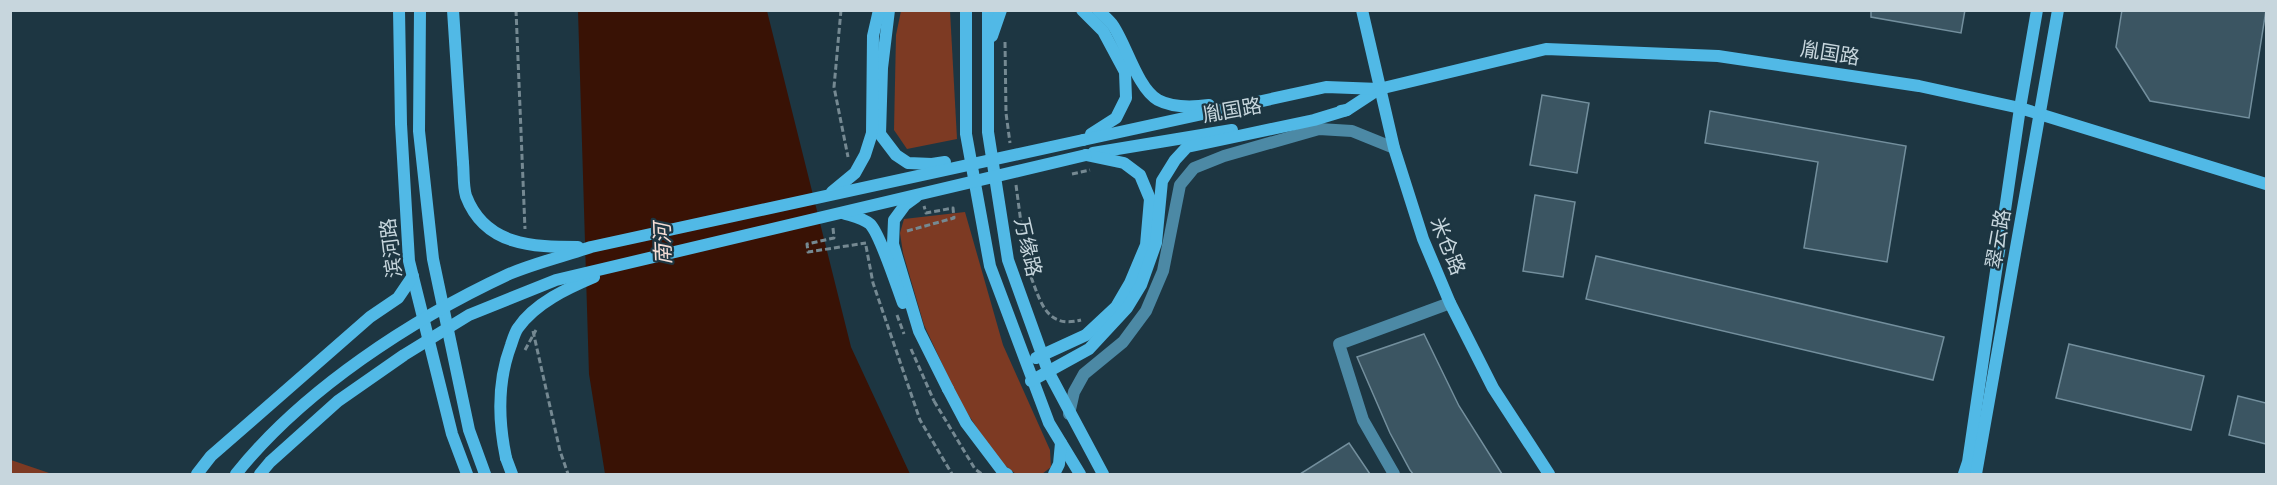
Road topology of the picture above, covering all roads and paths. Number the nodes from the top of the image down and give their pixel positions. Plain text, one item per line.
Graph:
1 (399, 10) edge
2 (420, 10) edge
3 (453, 10) edge
4 (879, 10) edge
5 (889, 10) edge
6 (966, 10) edge
7 (988, 10) edge
8 (1001, 10) edge
9 (1082, 10) edge
10 (1098, 10) edge
11 (1362, 10) edge
12 (2037, 10) edge
13 (2058, 10) edge
14 (1005, 42) dead end
15 (988, 48) junction
16 (1326, 87) junction
17 (1379, 89) junction
18 (2020, 108) junction
19 (1347, 110) junction
20 (2041, 114) junction
21 (1083, 140) junction
22 (1394, 148) junction
23 (1011, 149) dead end
24 (1086, 155) junction
25 (1016, 184) dead end
26 (2266, 184) edge
27 (924, 192) junction
28 (831, 194) junction
29 (839, 219) junction
30 (833, 227) dead end
31 (591, 246) junction
32 (625, 264) junction
33 (413, 276) junction
34 (1450, 303) junction
35 (895, 308) dead end
36 (1082, 320) dead end
37 (537, 327) dead end
38 (523, 354) dead end
39 (1042, 355) junction
40 (1025, 362) junction
41 (1048, 371) junction
42 (1031, 381) junction
43 (941, 394) junction
44 (1069, 414) junction
45 (1060, 443) junction
46 (197, 474) edge
47 (236, 474) edge
48 (260, 474) edge
49 (467, 474) edge
50 (485, 474) edge
51 (512, 474) edge
52 (982, 474) edge
53 (998, 474) edge
54 (1007, 474) edge
55 (1054, 474) edge
56 (1080, 474) edge
57 (1103, 474) edge
58 (1394, 474) edge
59 (1549, 474) edge
60 (1964, 474) edge
61 (1976, 474) edge

1 - 33 street, 滨河路
2 - 50 street, 滨河路
3 - 31 street, bridge
4 - 28 street, bridge
5 - 21 street, bridge
6 - 40 street, 万缘路
7 - 15 street, 万缘路
8 - 15 street
9 - 21 street
10 - 16 street
11 - 17 street, 米仓路
12 - 18 street, 翠云路
13 - 20 street, 翠云路
14 - 23 path
15 - 39 street, 万缘路
16 - 17 street, 胤国路
16 - 21 street, 胤国路
17 - 18 street, 胤国路
17 - 19 street, 胤国路
17 - 22 street, 米仓路
18 - 20 street, 胤国路
18 - 60 street, 翠云路
19 - 24 street, 胤国路
19 - 41 street
20 - 26 street, 胤国路
20 - 61 street, 翠云路
21 - 28 street, bridge
22 - 34 street, 米仓路
22 - 44 street
24 - 27 street, 胤国路, bridge
24 - 39 street
25 - 36 path
27 - 29 street, 胤国路, bridge
27 - 43 street, bridge
28 - 31 street, bridge
29 - 30 path
29 - 32 street, 胤国路, bridge
29 - 43 street, bridge
31 - 47 street, bridge
32 - 48 street, bridge
32 - 51 street, bridge
33 - 46 street
33 - 49 street, 滨河路
34 - 58 street
34 - 59 street, 米仓路
35 - 43 path, bridge
37 - 38 path, bridge
39 - 40 street
39 - 41 street, 万缘路
40 - 42 street, 万缘路
41 - 42 street
41 - 44 street, 万缘路
42 - 45 street, 万缘路
43 - 52 path
43 - 53 street
43 - 54 street
44 - 57 street, 万缘路
45 - 55 street
45 - 56 street, 万缘路

